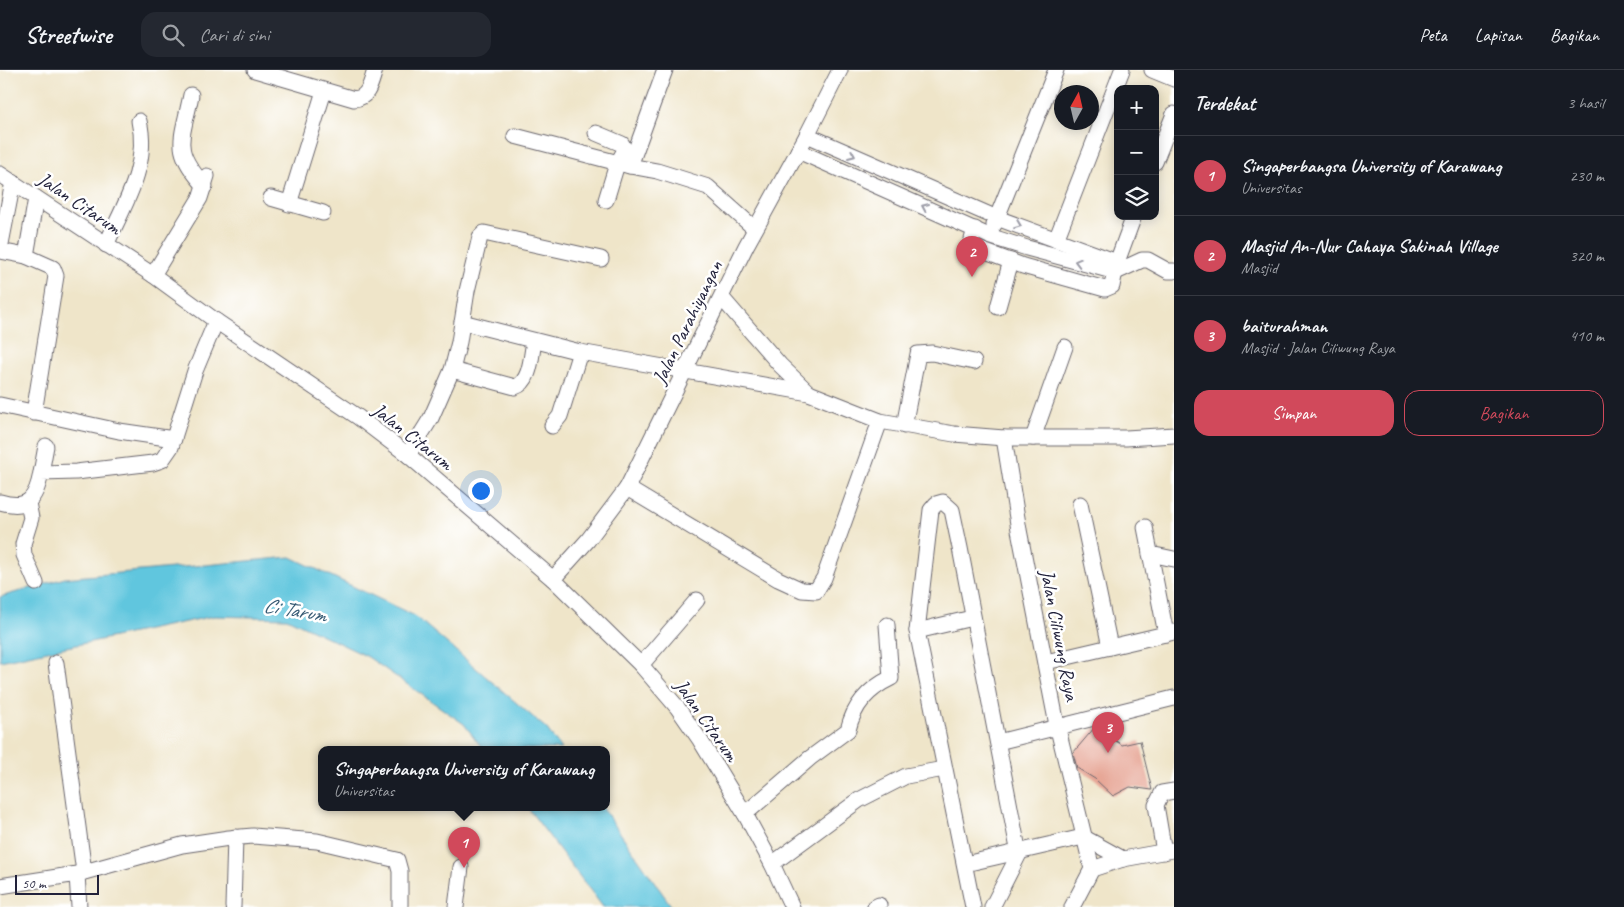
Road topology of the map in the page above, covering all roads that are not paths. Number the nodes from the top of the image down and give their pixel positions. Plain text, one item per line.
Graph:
1 (255, 70) edge
2 (375, 70) edge
3 (665, 70) edge
4 (840, 70) edge
5 (1056, 70) edge
6 (1122, 70) edge
7 (1152, 70) edge
8 (1174, 78) edge
9 (324, 91) junction
10 (191, 96) dead end
11 (1174, 114) edge
12 (139, 121) dead end
13 (596, 133) dead end
14 (807, 135) junction
15 (514, 136) dead end
16 (798, 151) junction
17 (1159, 152) edge
18 (624, 165) junction
19 (0, 174) edge
20 (13, 182) junction
21 (36, 198) junction
22 (271, 198) dead end
23 (606, 200) dead end
24 (289, 204) junction
25 (322, 212) dead end
26 (998, 218) junction
27 (1133, 220) edge
28 (755, 229) junction
29 (982, 232) junction
30 (1056, 240) junction
31 (106, 245) junction
32 (1028, 248) junction
33 (0, 250) edge
34 (26, 256) junction
35 (601, 259) dead end
36 (1017, 264) junction
37 (1119, 267) junction
38 (1174, 271) edge
39 (153, 275) junction
40 (722, 298) junction
41 (998, 307) dead end
42 (216, 321) junction
43 (462, 322) junction
44 (534, 341) junction
45 (1065, 347) dead end
46 (580, 352) junction
47 (974, 362) dead end
48 (452, 370) junction
49 (684, 372) junction
50 (809, 393) junction
51 (0, 405) edge
52 (34, 413) junction
53 (880, 421) junction
54 (552, 426) dead end
55 (904, 426) junction
56 (1174, 435) edge
57 (1004, 438) junction
58 (1034, 438) junction
59 (174, 439) junction
60 (46, 446) dead end
61 (408, 455) junction
62 (41, 473) junction
63 (627, 488) junction
64 (0, 502) edge
65 (28, 503) junction
66 (1080, 504) dead end
67 (1144, 527) dead end
68 (1150, 554) junction
69 (1174, 559) edge
70 (553, 579) junction
71 (36, 583) dead end
72 (697, 600) dead end
73 (972, 618) junction
74 (887, 626) dead end
75 (917, 630) junction
76 (1170, 633) edge
77 (1110, 647) junction
78 (1046, 662) junction
79 (56, 663) dead end
80 (641, 665) junction
81 (1174, 698) edge
82 (1057, 726) junction
83 (998, 742) junction
84 (944, 769) junction
85 (1174, 790) edge
86 (745, 814) junction
87 (1083, 837) junction
88 (234, 838) junction
89 (1169, 851) edge
90 (1019, 854) junction
91 (1123, 859) junction
92 (772, 864) junction
93 (965, 864) junction
94 (461, 867) dead end
95 (1092, 870) junction
96 (80, 873) junction
97 (0, 886) edge
98 (79, 907) edge
99 (233, 907) edge
100 (400, 907) edge
101 (456, 907) edge
102 (792, 907) edge
103 (973, 907) edge
104 (992, 907) edge
105 (1072, 907) edge

1 - 9 street
2 - 9 street
3 - 18 street
4 - 14 street, Jalan Parahiyangan
5 - 26 street
6 - 30 street
7 - 8 street
9 - 24 street
10 - 39 street
11 - 17 street
12 - 31 street
13 - 18 street
14 - 16 street, Jalan Parahiyangan
14 -> 26 street
15 - 18 street
16 - 28 street, Jalan Parahiyangan
29 -> 16 street
18 - 23 street
18 - 28 street
19 - 20 street, Jalan Citarum
20 - 21 street, Jalan Citarum
20 - 33 street
21 - 31 street, Jalan Citarum
21 - 34 street
22 - 24 street
24 - 25 street
26 - 29 street
26 -> 30 street
27 - 37 street
28 - 40 street, Jalan Parahiyangan
29 - 32 street
29 - 36 street
30 - 37 street
31 - 39 street, Jalan Citarum
32 - 36 street
37 -> 32 street
33 - 34 street
34 - 52 street
35 - 43 street
36 - 37 street
36 - 41 street
37 - 38 street
39 - 42 street, Jalan Citarum
40 - 49 street, Jalan Parahiyangan
40 - 50 street
42 - 59 street
42 - 61 street, Jalan Citarum
43 - 44 street
43 - 48 street
44 - 46 street
44 - 48 street
45 - 58 street
46 - 49 street
46 - 54 street
47 - 55 street
48 - 61 street
49 - 50 street
49 - 63 street, Jalan Parahiyangan
50 - 53 street
51 - 52 street
52 - 59 street
53 - 55 street
53 - 63 street
55 - 57 street
56 - 58 street
57 - 58 street
57 - 78 street, Jalan Ciliwung Raya
59 - 62 street
60 - 62 street
61 - 70 street, Jalan Citarum
62 - 65 street
63 - 70 street, Jalan Parahiyangan
64 - 65 street
65 - 71 street
66 - 77 street
67 - 68 street
68 - 69 street
68 - 76 street
70 - 80 street, Jalan Citarum
72 - 80 street
73 - 75 street
73 - 75 street
73 - 83 street
74 - 86 street
75 - 84 street
76 - 77 street
77 - 78 street
78 - 82 street, Jalan Ciliwung Raya
79 - 96 street
80 - 86 street, Jalan Citarum
81 - 82 street
82 - 83 street
82 - 87 street, Jalan Ciliwung Raya
83 - 90 street
84 - 92 street
84 - 93 street
85 - 89 street
86 - 92 street, Jalan Citarum
87 - 90 street
87 - 91 street
87 - 95 street, Jalan Ciliwung Raya
88 - 96 street
88 - 99 street
88 - 100 street
89 - 91 street
90 - 93 street
90 - 104 street
91 - 95 street
92 - 102 street, Jalan Citarum
93 - 103 street
94 - 101 street
95 - 105 street
96 - 97 street
96 - 98 street

